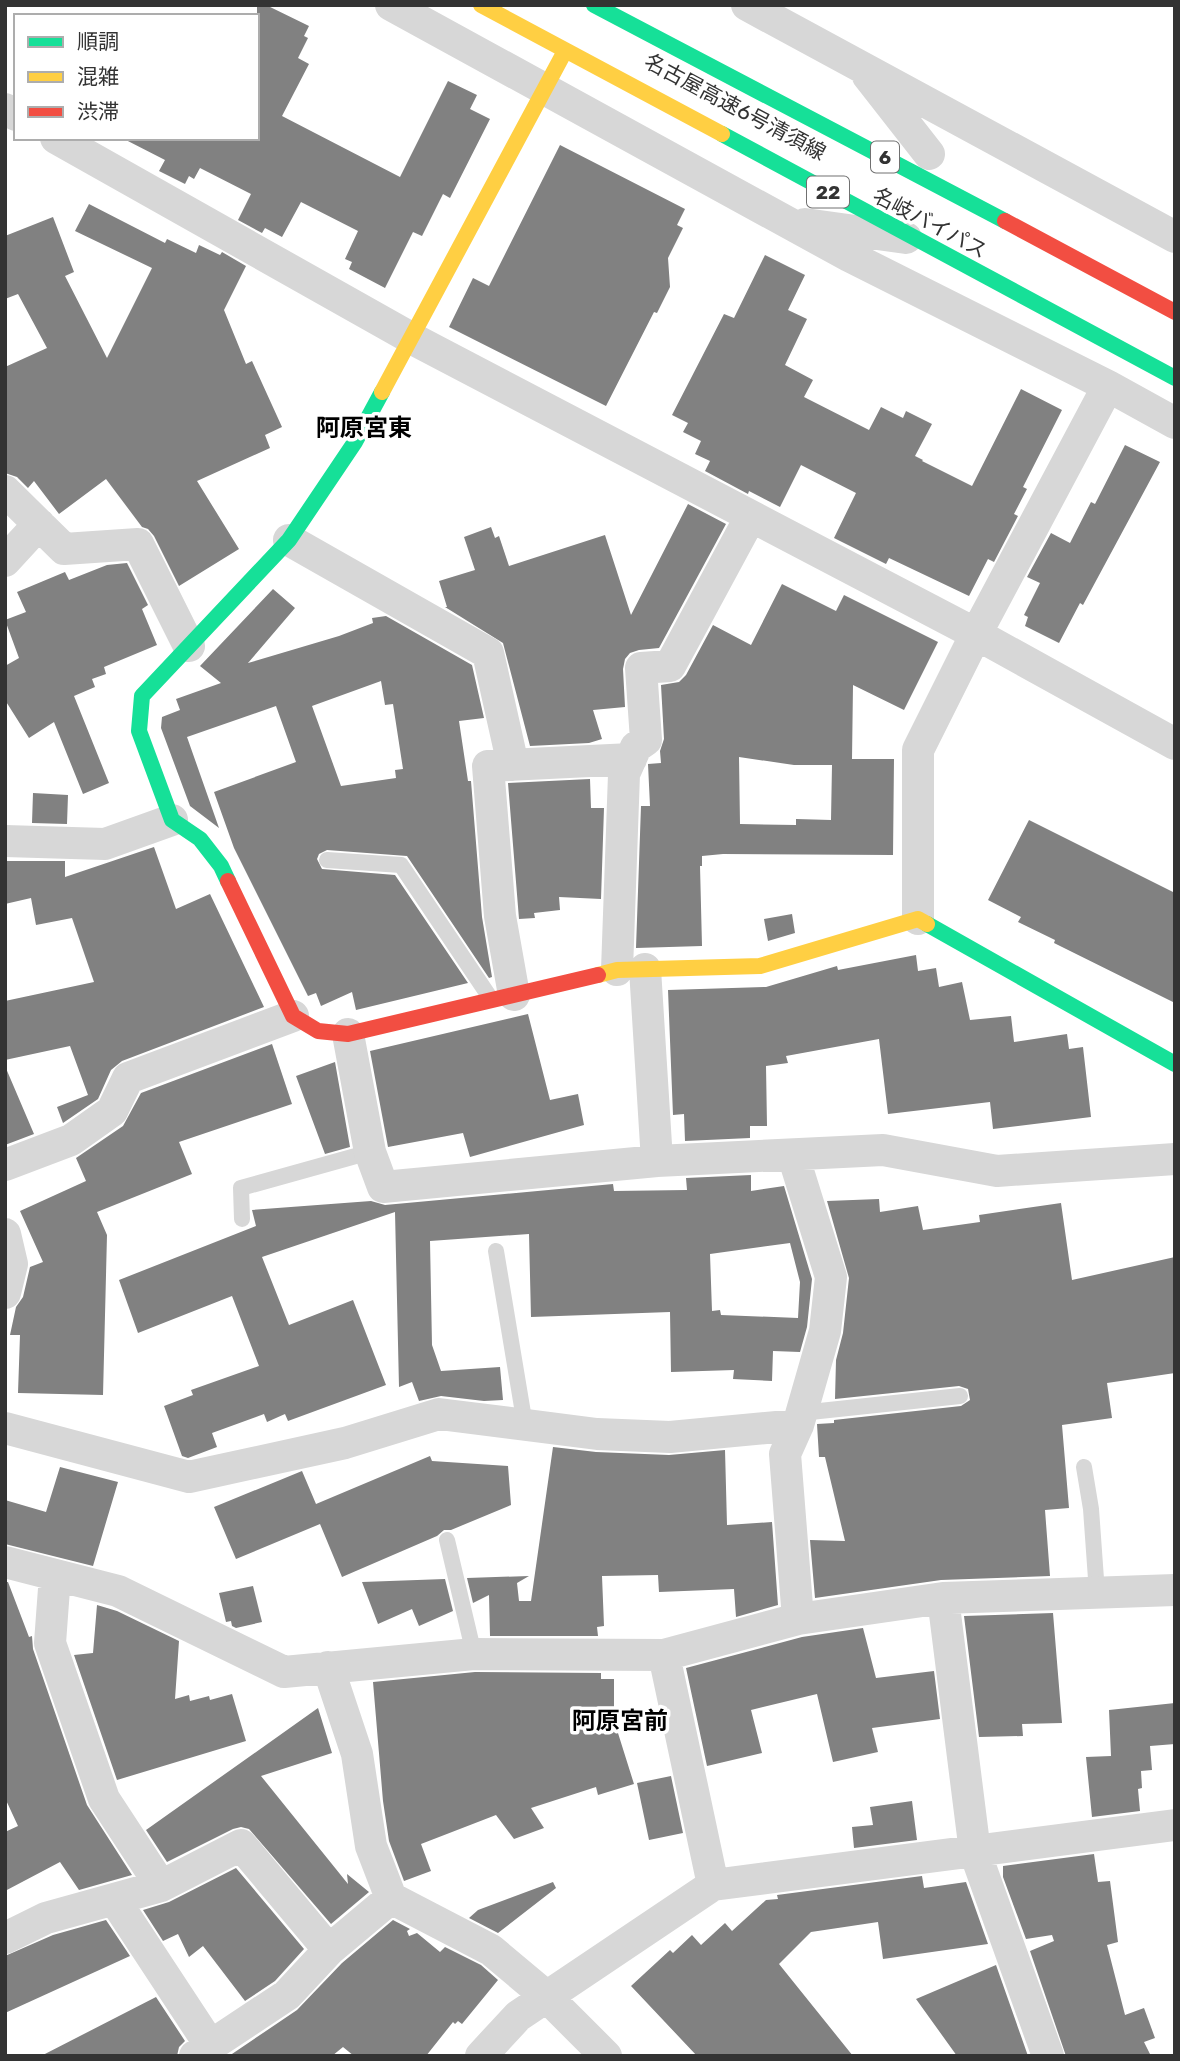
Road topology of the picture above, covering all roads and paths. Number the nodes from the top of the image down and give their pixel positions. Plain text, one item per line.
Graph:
1 (391, 5) edge
2 (481, 5) edge
3 (498, 5) edge
4 (594, 5) edge
5 (622, 5) edge
6 (747, 5) edge
7 (708, 47) dead end
8 (565, 51) junction
9 (861, 67) junction
10 (545, 89) junction
11 (892, 136) dead end
12 (61, 140) edge
13 (938, 159) joint
14 (786, 221) junction
15 (1175, 237) edge
16 (918, 240) junction
17 (1175, 312) edge
18 (411, 338) junction
19 (1175, 366) edge
20 (1175, 379) edge
21 (1108, 386) junction
22 (1175, 423) edge
23 (5, 491) edge
24 (751, 516) junction
25 (38, 524) junction
26 (289, 540) junction
27 (5, 561) edge
28 (976, 634) junction
29 (189, 646) junction
30 (1175, 744) edge
31 (631, 759) junction
32 (513, 765) junction
33 (172, 820) junction
34 (5, 841) edge
35 (327, 860) dead end
36 (918, 919) junction
37 (631, 970) junction
38 (503, 997) junction
39 (293, 1016) junction
40 (348, 1034) junction
41 (1175, 1064) edge
42 (370, 1153) junction
43 (793, 1155) junction
44 (1175, 1159) edge
45 (657, 1161) junction
46 (5, 1165) edge
47 (242, 1219) dead end
48 (5, 1234) edge
49 (496, 1251) dead end
50 (5, 1293) edge
51 (960, 1396) dead end
52 (800, 1419) junction
53 (525, 1425) junction
54 (5, 1428) edge
55 (1084, 1467) dead end
56 (447, 1540) dead end
57 (5, 1562) edge
58 (55, 1575) junction
59 (1175, 1590) edge
60 (1097, 1593) junction
61 (943, 1598) junction
62 (798, 1619) junction
63 (474, 1654) junction
64 (664, 1655) junction
65 (328, 1667) junction
66 (1175, 1825) edge
67 (975, 1852) junction
68 (713, 1885) junction
69 (161, 1886) junction
70 (391, 1898) junction
71 (114, 1899) junction
72 (5, 1938) edge
73 (329, 1950) junction
74 (547, 1997) junction
75 (203, 2050) edge
76 (481, 2056) edge
77 (606, 2056) edge
78 (1048, 2056) edge

1 - 10 street
2 - 8 main road, 名岐バイパス / 22
3 - 19 main road, 名古屋高速6号清須線 / 6
4 - 17 main road, 名古屋高速6号清須線 / 6
5 - 7 main road
6 - 9 street
8 - 10 main road
8 - 16 main road, 名岐バイパス / 22
9 - 13 street
9 - 15 street
10 - 14 street
10 - 18 main road
11 - 13 main road
12 - 18 street
14 - 16 street
14 - 21 street
16 - 20 main road, 名岐バイパス / 22
18 - 24 street
18 - 26 main road
21 - 22 street
21 - 28 street
23 - 25 street
24 - 28 street
24 - 31 street
25 - 27 street
25 - 29 street
26 - 29 main road
26 - 32 street
28 - 30 street
28 - 36 street
29 - 33 main road
31 - 32 street
31 - 37 street
32 - 38 street
33 - 34 street
33 - 39 main road
35 - 38 lane
36 - 37 main road
36 - 41 main road
37 - 38 main road
37 - 45 street
38 - 40 main road
39 - 40 main road
39 - 46 street
40 - 42 street
42 - 45 street
42 - 47 lane
43 - 44 street
43 - 45 street
43 - 52 street
48 - 50 street
49 - 53 lane
51 - 52 lane
52 - 53 street
52 - 62 street
53 - 54 street
55 - 60 lane
56 - 63 lane
57 - 58 street
58 - 65 street
58 - 69 street
59 - 60 street
60 - 61 street
61 - 62 street
61 - 67 street
62 - 64 street
63 - 64 street
63 - 65 street
64 - 68 street
65 - 70 street
66 - 67 street
67 - 68 street
67 - 78 street
68 - 74 street
69 - 71 street
69 - 73 street
70 - 73 street
70 - 74 street
71 - 72 street
71 - 75 street
73 - 75 street
74 - 76 street
74 - 77 street

